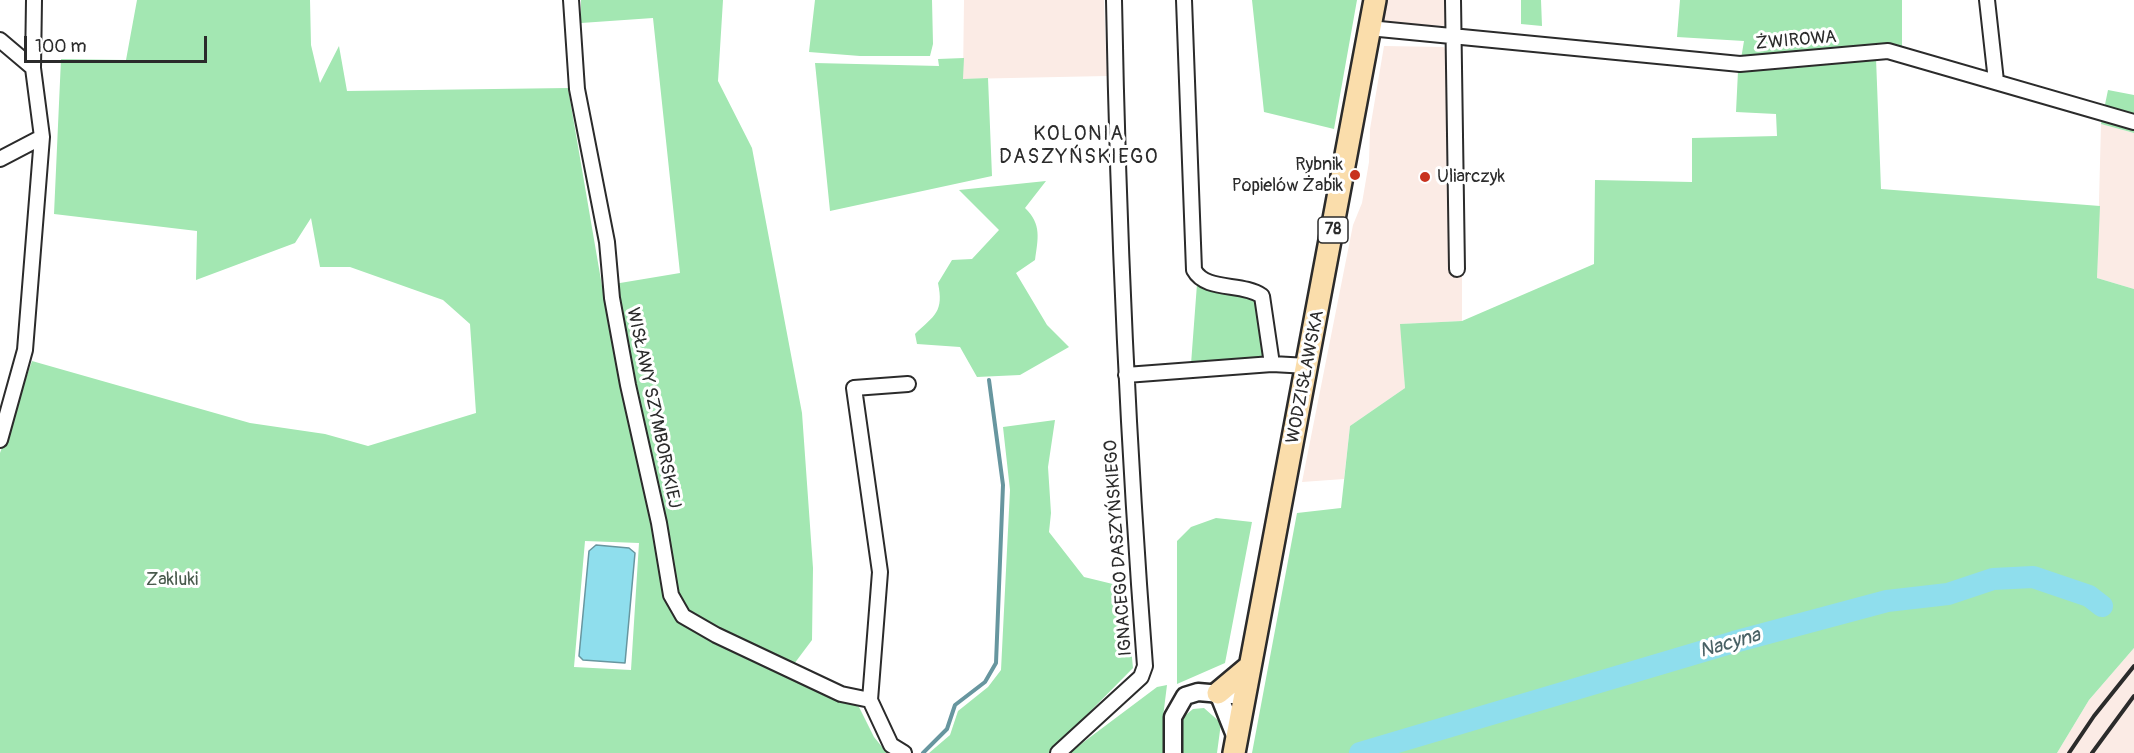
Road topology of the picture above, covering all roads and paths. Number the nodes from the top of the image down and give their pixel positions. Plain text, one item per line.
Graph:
1 (34, 0) edge
2 (571, 0) edge
3 (1114, 0) edge
4 (1184, 0) edge
5 (1375, 0) edge
6 (1453, 0) edge
7 (1987, 0) edge
8 (1369, 28) junction
9 (1453, 37) junction
10 (0, 40) edge
11 (33, 69) junction
12 (1996, 81) junction
13 (2134, 122) edge
14 (42, 137) junction
15 (0, 159) edge
16 (1457, 269) dead end
17 (1272, 364) junction
18 (1308, 366) junction
19 (1126, 375) junction
20 (908, 384) dead end
21 (0, 440) edge
22 (1250, 667) junction
23 (1218, 693) junction
24 (1244, 696) junction
25 (870, 700) junction
26 (1235, 746) edge
27 (904, 753) edge
28 (1058, 753) edge
29 (1173, 753) edge

1 - 11 street
2 - 25 street, WISŁAWY SZYMBORSKIEJ
3 - 19 street, IGNACEGO DASZYŃSKIEGO
4 - 17 street
5 - 8 main road, WODZISŁAWSKA / 78
6 - 9 street
7 - 12 street
8 - 9 street, ŻWIROWA
8 - 18 main road, WODZISŁAWSKA / 78
9 - 12 street, ŻWIROWA
9 - 16 street
10 - 11 street
11 - 14 street
12 - 13 street, ŻWIROWA
14 - 15 street
14 - 21 street
17 - 18 street
17 - 19 street
18 - 22 main road, WODZISŁAWSKA / 78
19 - 28 street, IGNACEGO DASZYŃSKIEGO
20 - 25 street
22 - 23 main road
22 - 24 main road, WODZISŁAWSKA / 78
23 - 24 street
23 - 26 street
23 - 29 street
24 - 26 main road, WODZISŁAWSKA / 78
25 - 27 street

